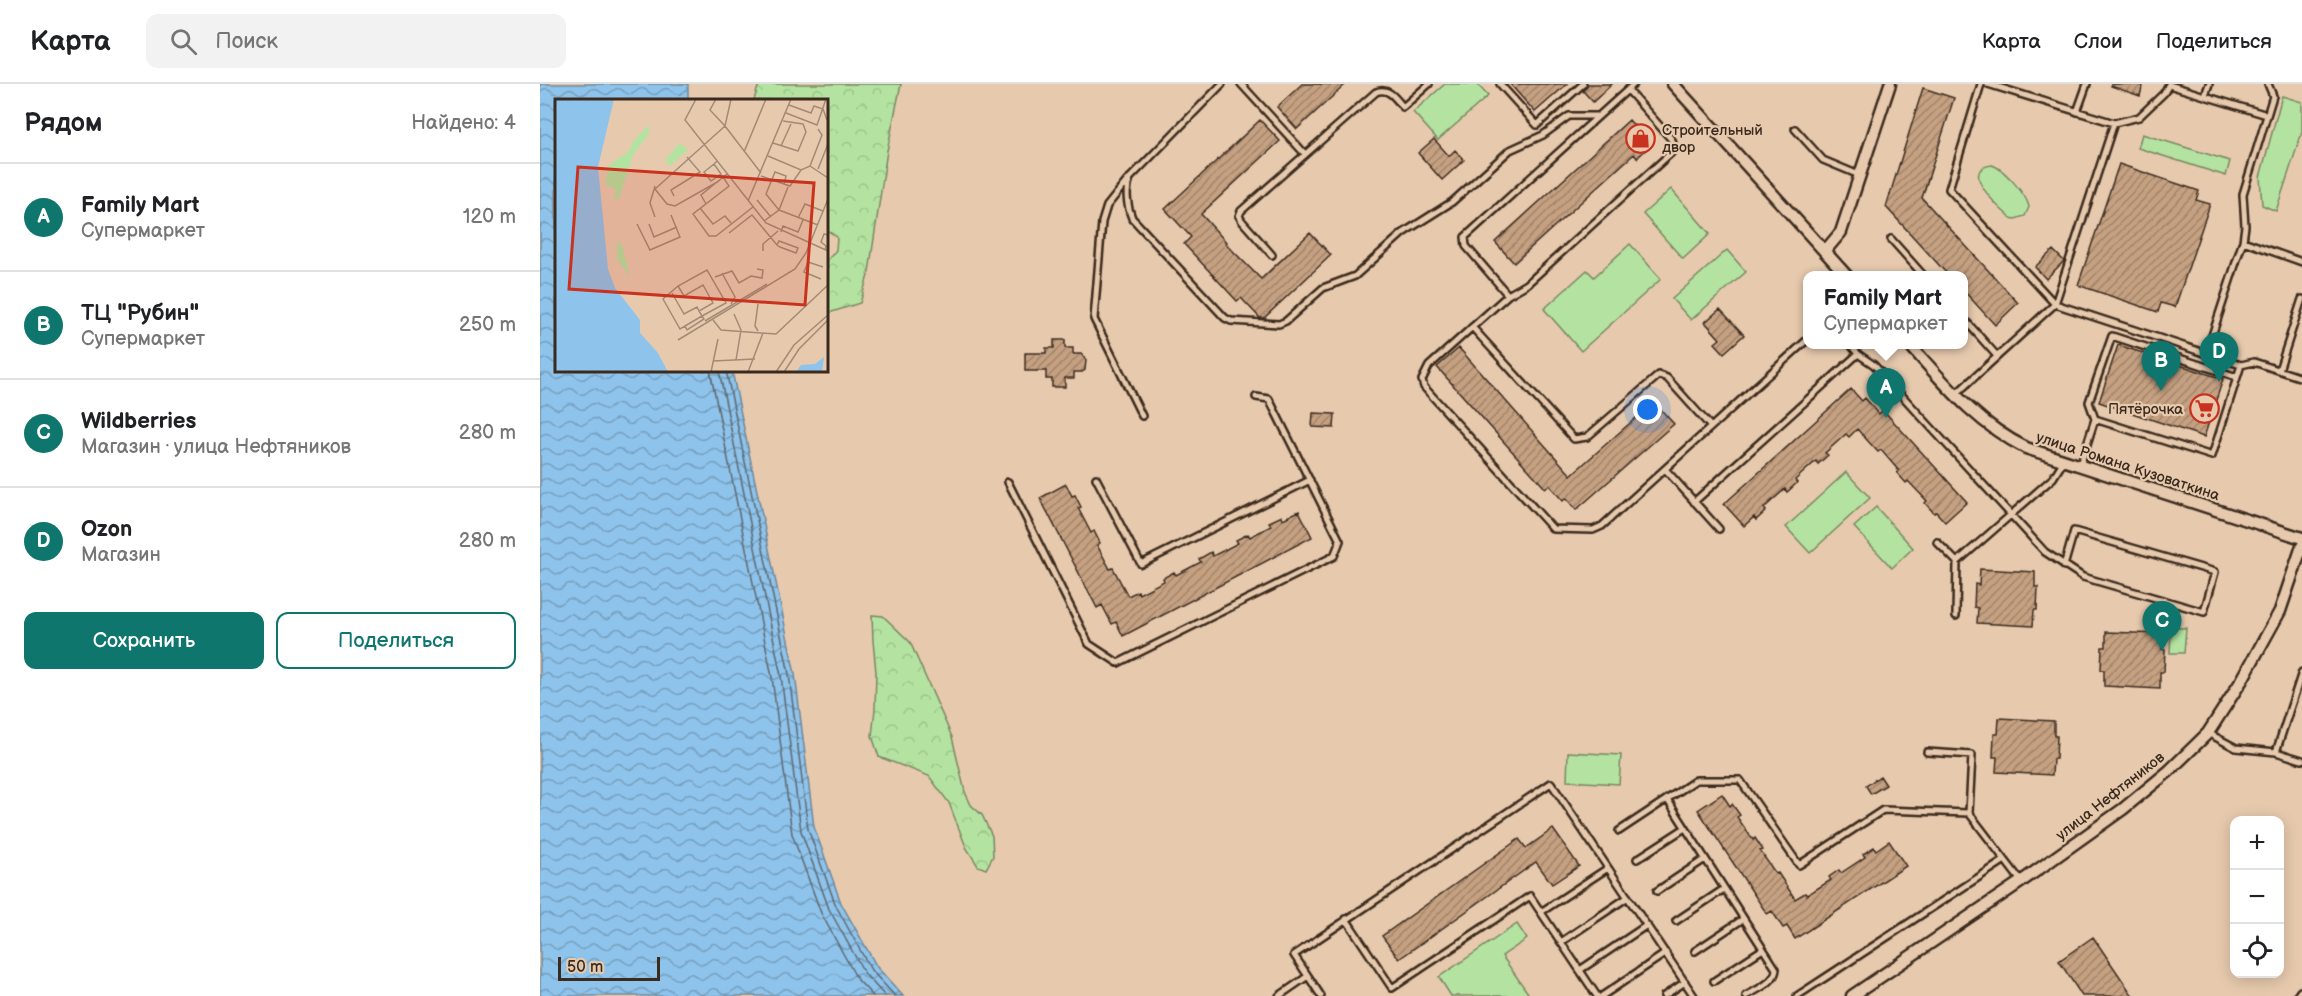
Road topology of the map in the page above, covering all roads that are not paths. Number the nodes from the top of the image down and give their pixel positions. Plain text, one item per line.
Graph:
1 (1222, 84) edge
2 (1241, 84) edge
3 (1429, 84) edge
4 (1500, 84) edge
5 (1583, 84) edge
6 (1634, 84) edge
7 (1673, 84) edge
8 (1890, 84) edge
9 (1981, 84) edge
10 (1988, 84) edge
11 (2086, 84) edge
12 (2169, 84) edge
13 (2209, 84) edge
14 (2268, 84) edge
15 (1628, 90) junction
16 (2205, 95) junction
17 (2078, 112) junction
18 (2267, 115) junction
19 (1597, 116) junction
20 (2114, 123) junction
21 (1795, 129) dead end
22 (1305, 154) junction
23 (1860, 175) junction
24 (1130, 177) junction
25 (1891, 239) dead end
26 (2243, 241) junction
27 (1825, 251) junction
28 (1272, 255) dead end
29 (2302, 262) edge
30 (1843, 271) edge
31 (1920, 271) edge
32 (1508, 295) junction
33 (2302, 299) edge
34 (2055, 304) junction
35 (1968, 323) edge
36 (1472, 327) junction
37 (1803, 344) edge
38 (1854, 349) edge
39 (1914, 349) edge
40 (1858, 354) junction
41 (2206, 354) junction
42 (1997, 356) junction
43 (2241, 365) junction
44 (2279, 370) junction
45 (2237, 377) junction
46 (2302, 378) edge
47 (1955, 395) junction
48 (1256, 397) dead end
49 (1142, 416) dead end
50 (2095, 419) junction
51 (1711, 427) junction
52 (2063, 462) junction
53 (2080, 467) junction
54 (1665, 469) junction
55 (1096, 478) dead end
56 (1310, 480) junction
57 (1008, 482) dead end
58 (1694, 502) junction
59 (2010, 514) junction
60 (1719, 530) dead end
61 (2302, 538) edge
62 (1938, 542) dead end
63 (2302, 546) edge
64 (1957, 562) junction
65 (2064, 566) junction
66 (1956, 616) dead end
67 (2302, 672) edge
68 (2208, 733) junction
69 (1927, 752) dead end
70 (2276, 752) junction
71 (2302, 760) edge
72 (1667, 800) junction
73 (1969, 813) junction
74 (1685, 828) junction
75 (1619, 831) dead end
76 (1636, 859) dead end
77 (1705, 859) junction
78 (2005, 860) junction
79 (1608, 868) junction
80 (2022, 881) junction
81 (1724, 889) junction
82 (1657, 891) dead end
83 (1628, 897) junction
84 (1541, 912) junction
85 (1346, 919) junction
86 (1743, 919) junction
87 (1676, 921) dead end
88 (1647, 925) junction
89 (1561, 942) junction
90 (1763, 949) junction
91 (1695, 951) dead end
92 (1666, 954) junction
93 (1580, 970) junction
94 (1308, 976) junction
95 (1714, 981) dead end
96 (1685, 982) junction
97 (1279, 996) edge
98 (1321, 996) edge
99 (1597, 996) edge
100 (1602, 996) edge
101 (1664, 996) edge
102 (1694, 996) edge
103 (1746, 996) edge
104 (1797, 996) edge
105 (1852, 996) edge

1 - 24 lane
2 - 22 lane
3 - 22 lane
4 - 5 lane
6 - 15 lane
7 - 27 street
8 - 23 street
9 - 34 lane
10 - 17 lane
11 - 17 lane
12 - 16 lane
12 - 20 lane
13 - 16 lane
14 - 18 lane
15 - 19 lane
15 - 32 lane
16 - 18 lane
17 - 20 lane
18 - 26 lane
19 - 24 lane
19 - 32 lane
20 - 34 lane
21 - 23 lane
22 - 28 lane
23 - 27 street
24 - 49 lane
25 - 31 lane
26 - 29 lane
26 - 41 lane
27 - 30 street
32 - 36 lane
33 - 44 lane
34 - 41 lane
34 - 42 lane
35 - 42 lane
36 - 51 lane
36 - 54 lane
37 - 51 lane
38 - 40 lane
39 - 47 street, улица Романа Кузоваткина
40 - 58 lane
40 - 59 lane
41 - 43 lane
42 - 47 lane
43 - 44 lane
43 - 45 lane
44 - 46 lane
45 - 50 lane
45 - 50 lane
47 - 52 street, улица Романа Кузоваткина
48 - 56 lane
50 - 53 lane
51 - 54 lane
52 - 53 street, улица Романа Кузоваткина
52 - 59 lane
53 - 61 street, улица Романа Кузоваткина
54 - 58 lane
55 - 56 lane
56 - 57 lane
58 - 60 lane
59 - 64 lane
59 - 65 lane
62 - 64 lane
63 - 68 street, улица Нефтяников
64 - 66 lane
65 - 65 lane
67 - 70 lane
68 - 70 lane
68 - 80 street, улица Нефтяников
69 - 73 lane
70 - 71 lane
72 - 73 lane
72 - 74 lane
72 - 75 lane
73 - 78 lane
74 - 76 lane
74 - 77 lane
77 - 81 lane
77 - 82 lane
78 - 80 lane
78 - 104 lane
79 - 83 lane
79 - 84 lane
79 - 85 lane
80 - 105 street, улица Нефтяников
81 - 86 lane
81 - 87 lane
83 - 88 lane
83 - 89 lane
84 - 85 lane
84 - 89 lane
85 - 94 lane
86 - 90 lane
86 - 91 lane
88 - 92 lane
88 - 93 lane
89 - 93 lane
90 - 95 lane
90 - 103 lane
92 - 96 lane
92 - 100 lane
93 - 99 lane
94 - 97 lane
94 - 98 lane
96 - 101 lane
96 - 102 lane

